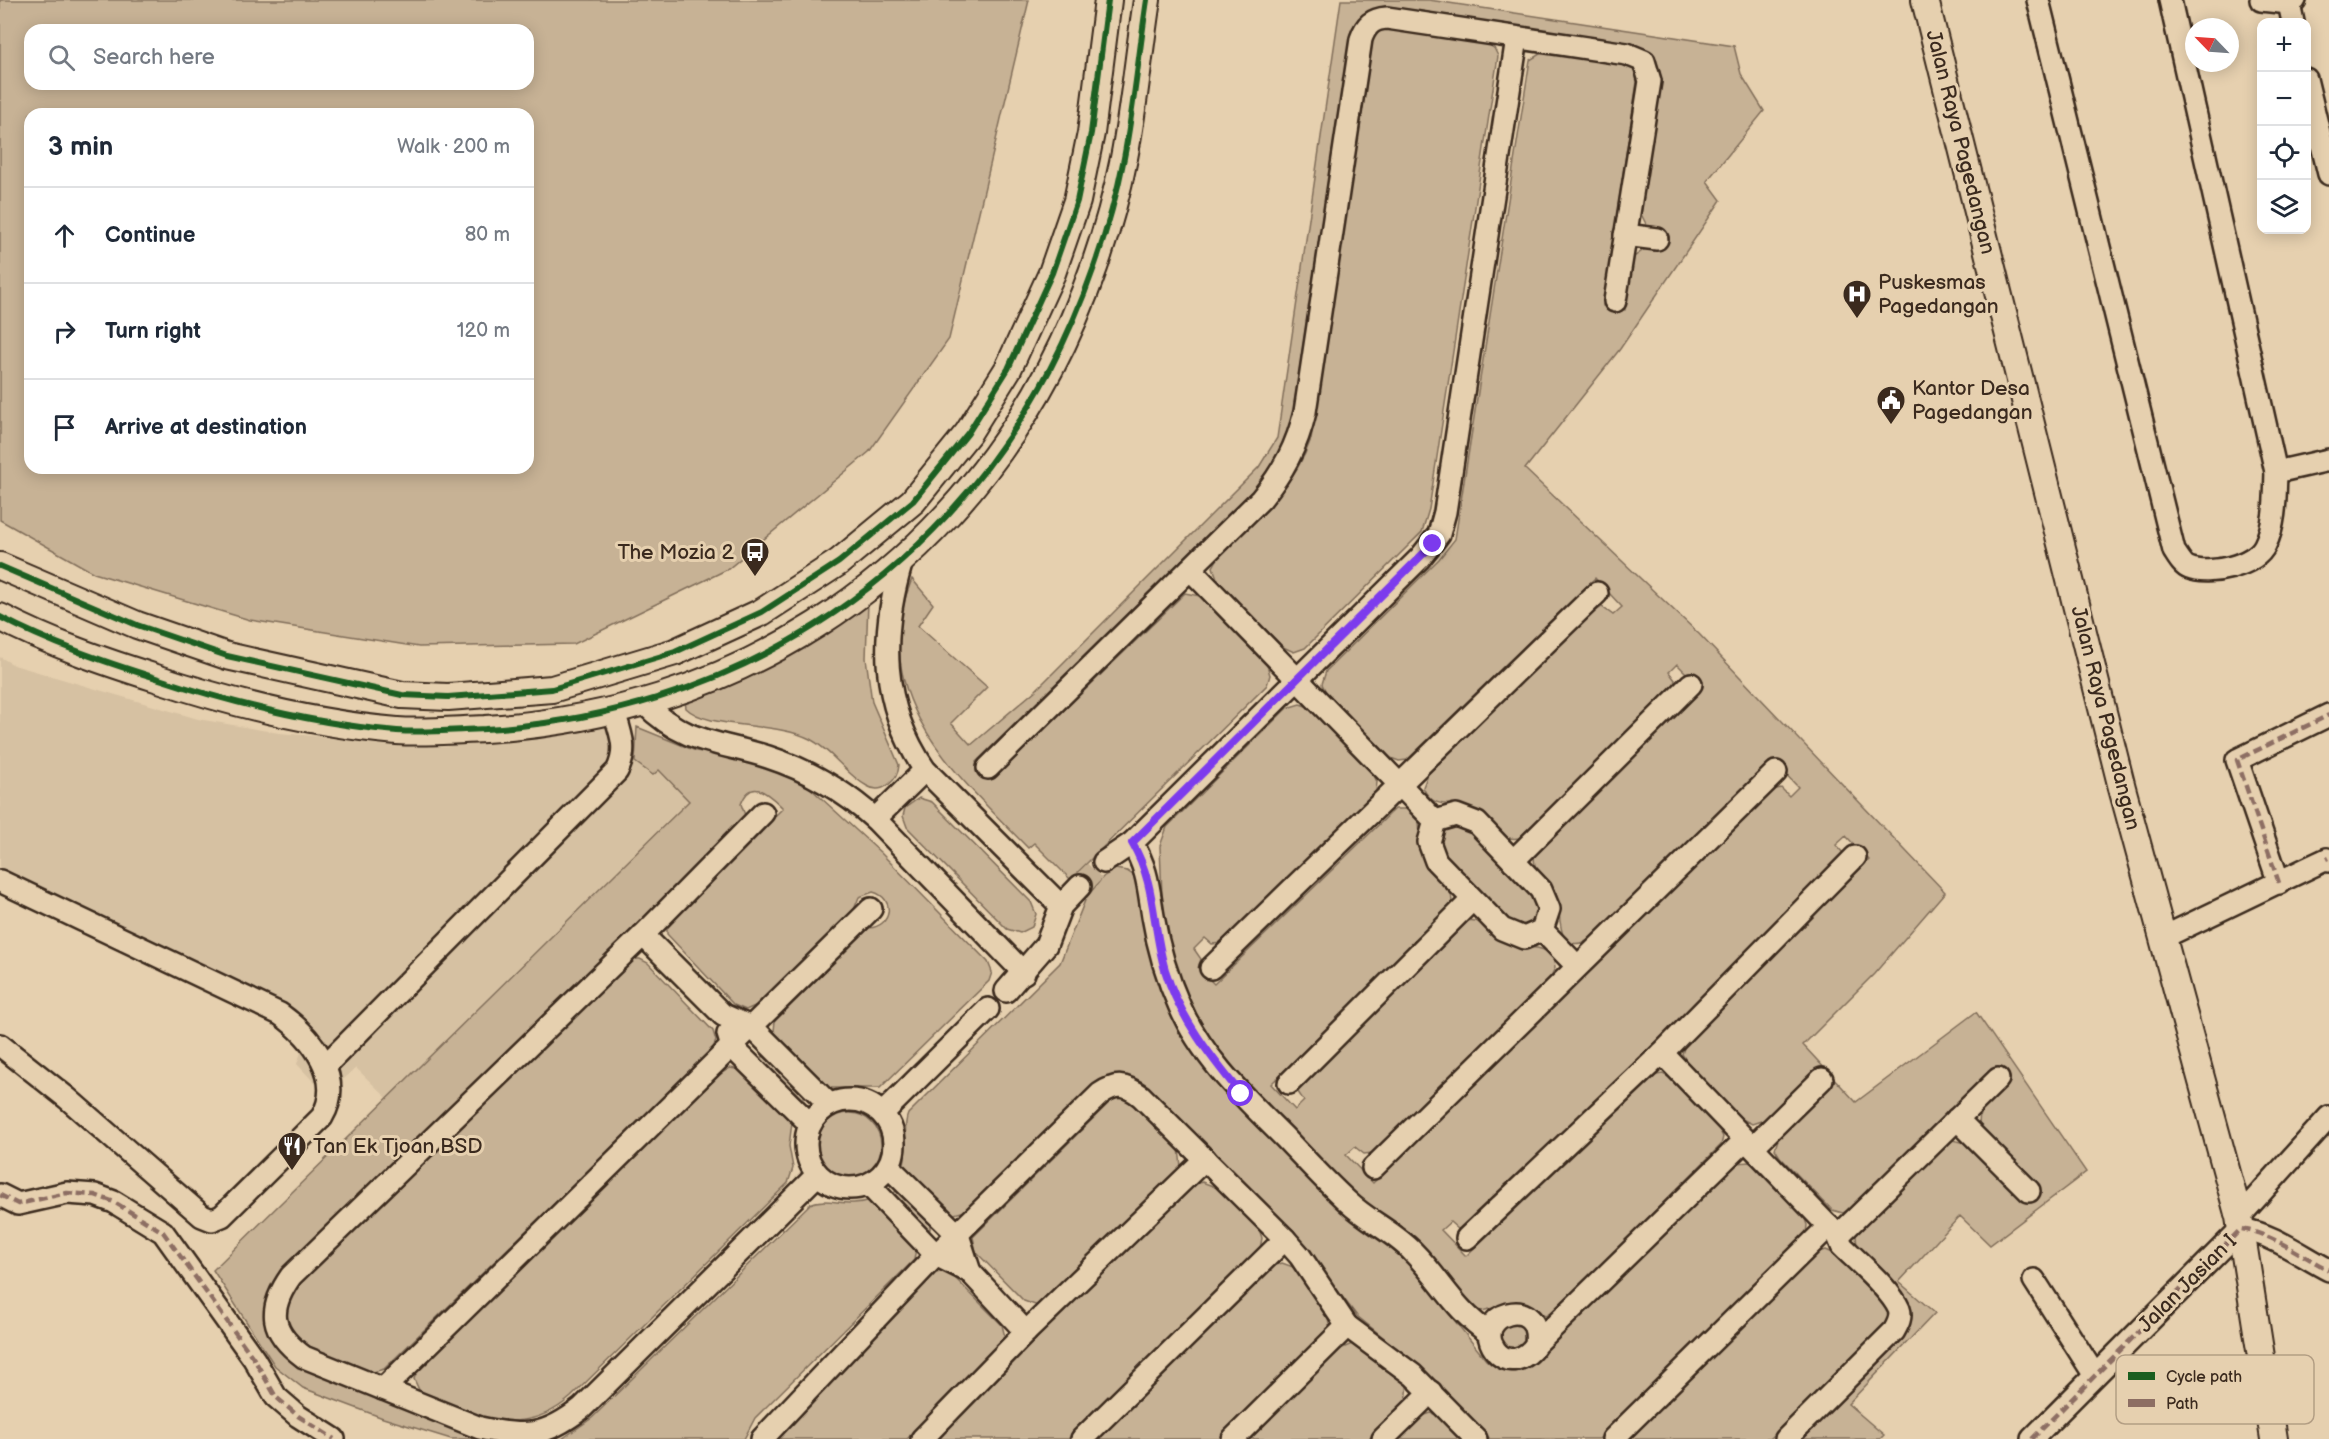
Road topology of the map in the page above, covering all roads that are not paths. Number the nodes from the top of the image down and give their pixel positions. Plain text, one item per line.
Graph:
1 (1108, 0) edge
2 (1147, 0) edge
3 (1925, 0) edge
4 (2038, 0) edge
5 (2170, 0) edge
6 (2261, 0) edge
7 (2292, 9) edge
8 (1517, 38) junction
9 (2311, 96) edge
10 (2329, 174) edge
11 (1625, 235) junction
12 (1657, 239) dead end
13 (1615, 301) dead end
14 (2329, 460) edge
15 (2276, 472) junction
16 (902, 561) junction
17 (0, 566) edge
18 (1190, 569) junction
19 (1597, 593) dead end
20 (0, 617) edge
21 (1297, 679) junction
22 (1690, 684) dead end
23 (402, 695) junction
24 (644, 703) junction
25 (614, 712) junction
26 (2329, 715) edge
27 (397, 730) junction
28 (988, 768) dead end
29 (925, 770) junction
30 (1776, 772) dead end
31 (1400, 785) junction
32 (763, 813) dead end
33 (875, 819) junction
34 (1435, 821) junction
35 (1132, 843) junction
36 (1855, 857) dead end
37 (2328, 859) edge
38 (1513, 861) junction
39 (1104, 862) tunnel mouth
40 (0, 881) edge
41 (2279, 883) junction
42 (1080, 886) tunnel mouth
43 (1472, 900) junction
44 (1061, 906) junction
45 (871, 909) dead end
46 (1542, 930) junction
47 (643, 935) junction
48 (2164, 937) junction
49 (1577, 966) junction
50 (1211, 968) dead end
51 (1024, 973) junction
52 (1006, 991) dead end
53 (988, 1009) dead end
54 (723, 1015) junction
55 (753, 1028) junction
56 (0, 1045) edge
57 (732, 1047) junction
58 (1662, 1053) junction
59 (326, 1065) junction
60 (1822, 1079) dead end
61 (1998, 1079) dead end
62 (1289, 1083) dead end
63 (829, 1104) junction
64 (883, 1113) junction
65 (2329, 1117) edge
66 (1957, 1119) junction
67 (810, 1124) junction
68 (1749, 1144) junction
69 (1205, 1159) junction
70 (889, 1167) junction
71 (1373, 1168) dead end
72 (818, 1175) junction
73 (869, 1185) junction
74 (2029, 1191) dead end
75 (0, 1195) edge
76 (2240, 1223) junction
77 (1833, 1231) junction
78 (958, 1235) junction
79 (1467, 1238) dead end
80 (1285, 1239) junction
81 (936, 1255) junction
82 (2329, 1270) edge
83 (970, 1272) junction
84 (2034, 1280) dead end
85 (1347, 1326) junction
86 (1026, 1332) junction
87 (1490, 1334) junction
88 (1536, 1344) junction
89 (2261, 1355) edge
90 (2094, 1374) junction
91 (383, 1389) junction
92 (1431, 1392) junction
93 (2272, 1424) edge
94 (334, 1439) edge
95 (762, 1439) edge
96 (922, 1439) edge
97 (1082, 1439) edge
98 (1233, 1439) edge
99 (1383, 1439) edge
100 (1476, 1439) edge
101 (1613, 1439) edge
102 (1786, 1439) edge
103 (2032, 1439) edge
104 (2274, 1439) edge

1 - 23 street
2 - 16 street
3 - 48 street, Jalan Raya Pagedangan
4 - 15 street
5 - 15 street
6 - 7 street
8 - 11 street
8 - 18 street
8 - 21 street
9 - 10 street
11 - 12 street
11 - 13 street
14 - 15 street
16 - 24 street
16 - 29 street
17 - 23 street
18 - 21 street
18 - 28 street
19 - 31 street
20 - 27 street
21 - 31 street
21 - 35 street
22 - 38 street
23 - 27 street
24 - 25 street
24 - 33 street
25 - 27 street
25 - 59 street
26 - 41 street
29 - 33 street
29 - 44 street
30 - 49 street
31 - 34 street
31 - 50 street
32 - 47 street
33 - 51 street
34 - 38 street
34 - 43 street
35 - 39 street
35 - 87 street
36 - 58 street
37 - 41 street
38 - 46 street
40 - 59 street
41 - 48 street
42 - 44 street
43 - 46 street
43 - 62 street
44 - 51 street
45 - 55 street
46 - 49 street
47 - 54 street
47 - 91 street
48 - 76 street, Jalan Raya Pagedangan
49 - 71 street
51 - 52 street
53 - 64 street
54 - 55 street
54 - 57 street
55 - 57 street
55 - 63 street
56 - 59 street
57 - 67 street
57 - 91 street
58 - 68 street
58 - 79 street
60 - 68 street
61 - 66 street
63 - 64 street
63 - 67 street
64 - 70 street
65 - 76 street, Jalan Jasian I
66 - 74 street
66 - 77 street
67 - 72 street
68 - 77 street
68 - 88 street
69 - 78 street
69 - 80 street
69 - 86 street
70 - 73 street
70 - 78 street
72 - 73 street
72 - 91 street
73 - 81 street
75 - 94 street
76 - 82 street
76 - 89 street, Jalan Raya Pagedangan
76 - 90 street, Jalan Jasian I
77 - 101 street
77 - 102 street
78 - 81 street
78 - 83 street
80 - 85 street
80 - 97 street
81 - 83 street
81 - 95 street
83 - 86 street
84 - 90 street
85 - 92 street
85 - 98 street
86 - 96 street
87 - 88 street
87 - 88 street
90 - 103 street, Jalan Jasian I
92 - 99 street
92 - 100 street
93 - 104 street, Jalan Raya Pagedangan

